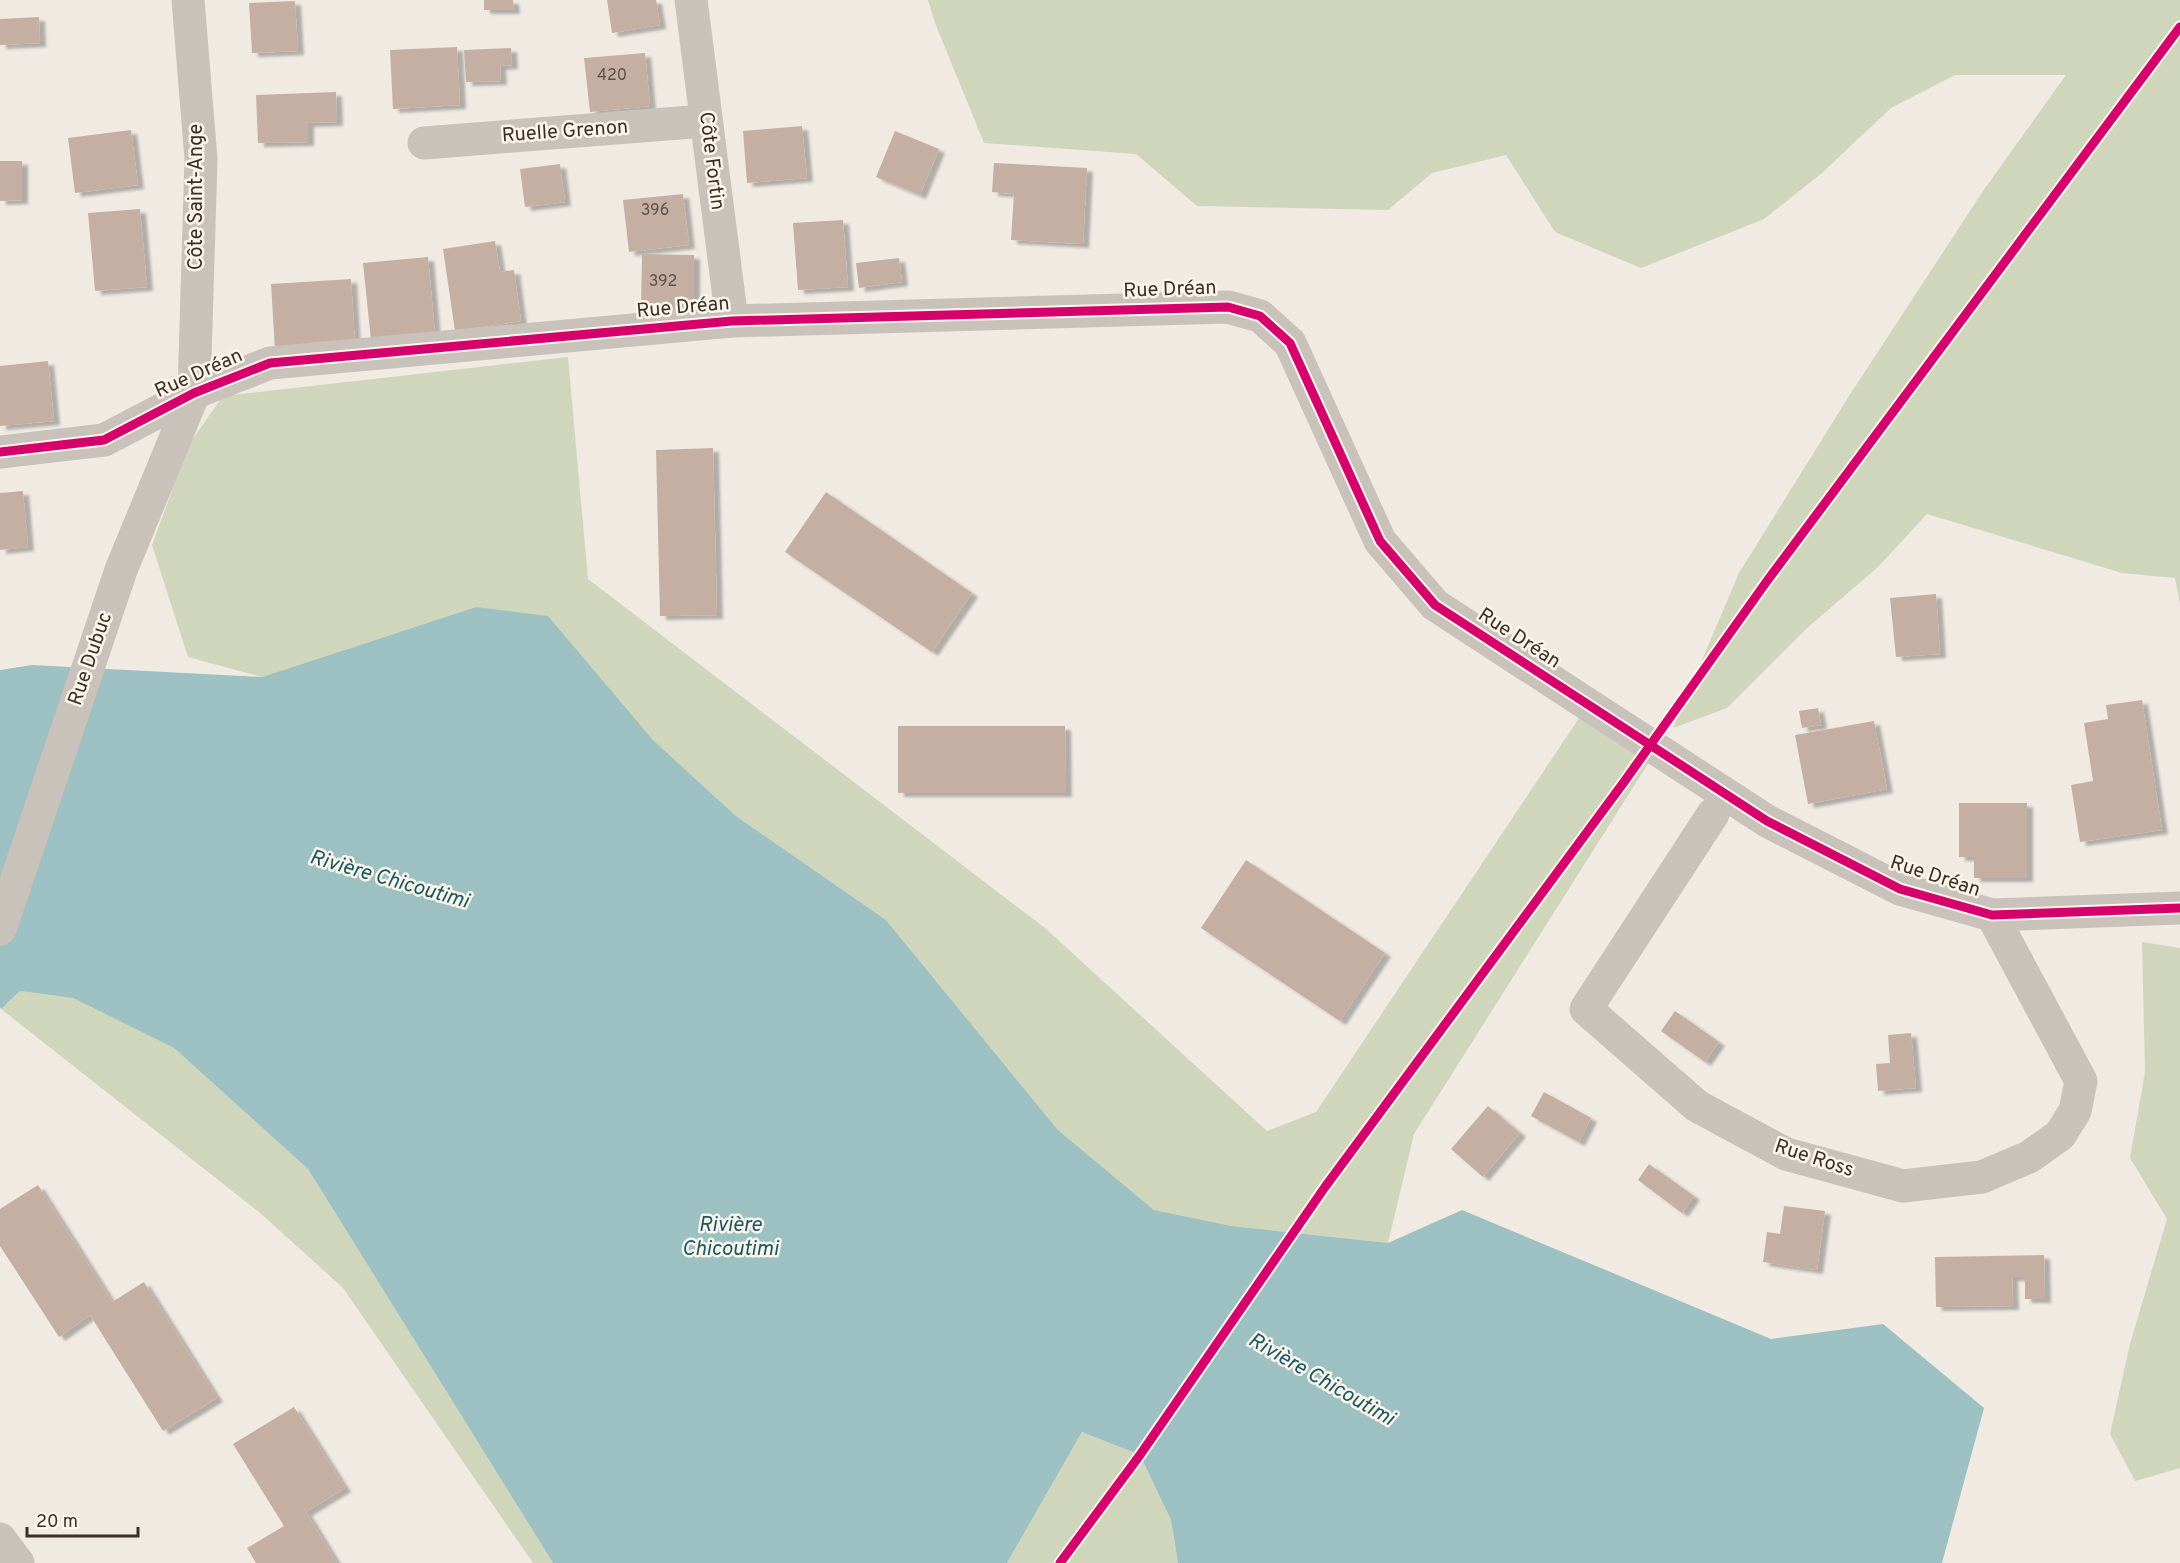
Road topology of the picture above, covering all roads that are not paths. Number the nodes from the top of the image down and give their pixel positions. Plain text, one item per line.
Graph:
1 (188, 0) edge
2 (691, 0) edge
3 (705, 121) junction
4 (424, 143) dead end
5 (732, 321) junction
6 (194, 393) junction
7 (0, 452) edge
8 (1713, 814) dead end
9 (2180, 908) edge
10 (1992, 915) junction
11 (0, 929) edge
12 (0, 1539) edge
13 (18, 1563) edge

1 - 6 street, Côte Saint-Ange
2 - 3 street, Côte Fortin
3 - 4 street, Ruelle Grenon
3 - 5 street, Côte Fortin
5 - 6 street, Rue Dréan
5 - 10 street, Rue Dréan
6 - 7 street, Rue Dréan
6 - 11 street, Rue Dubuc
8 - 10 street, Rue Ross
9 - 10 street, Rue Dréan
12 - 13 street

